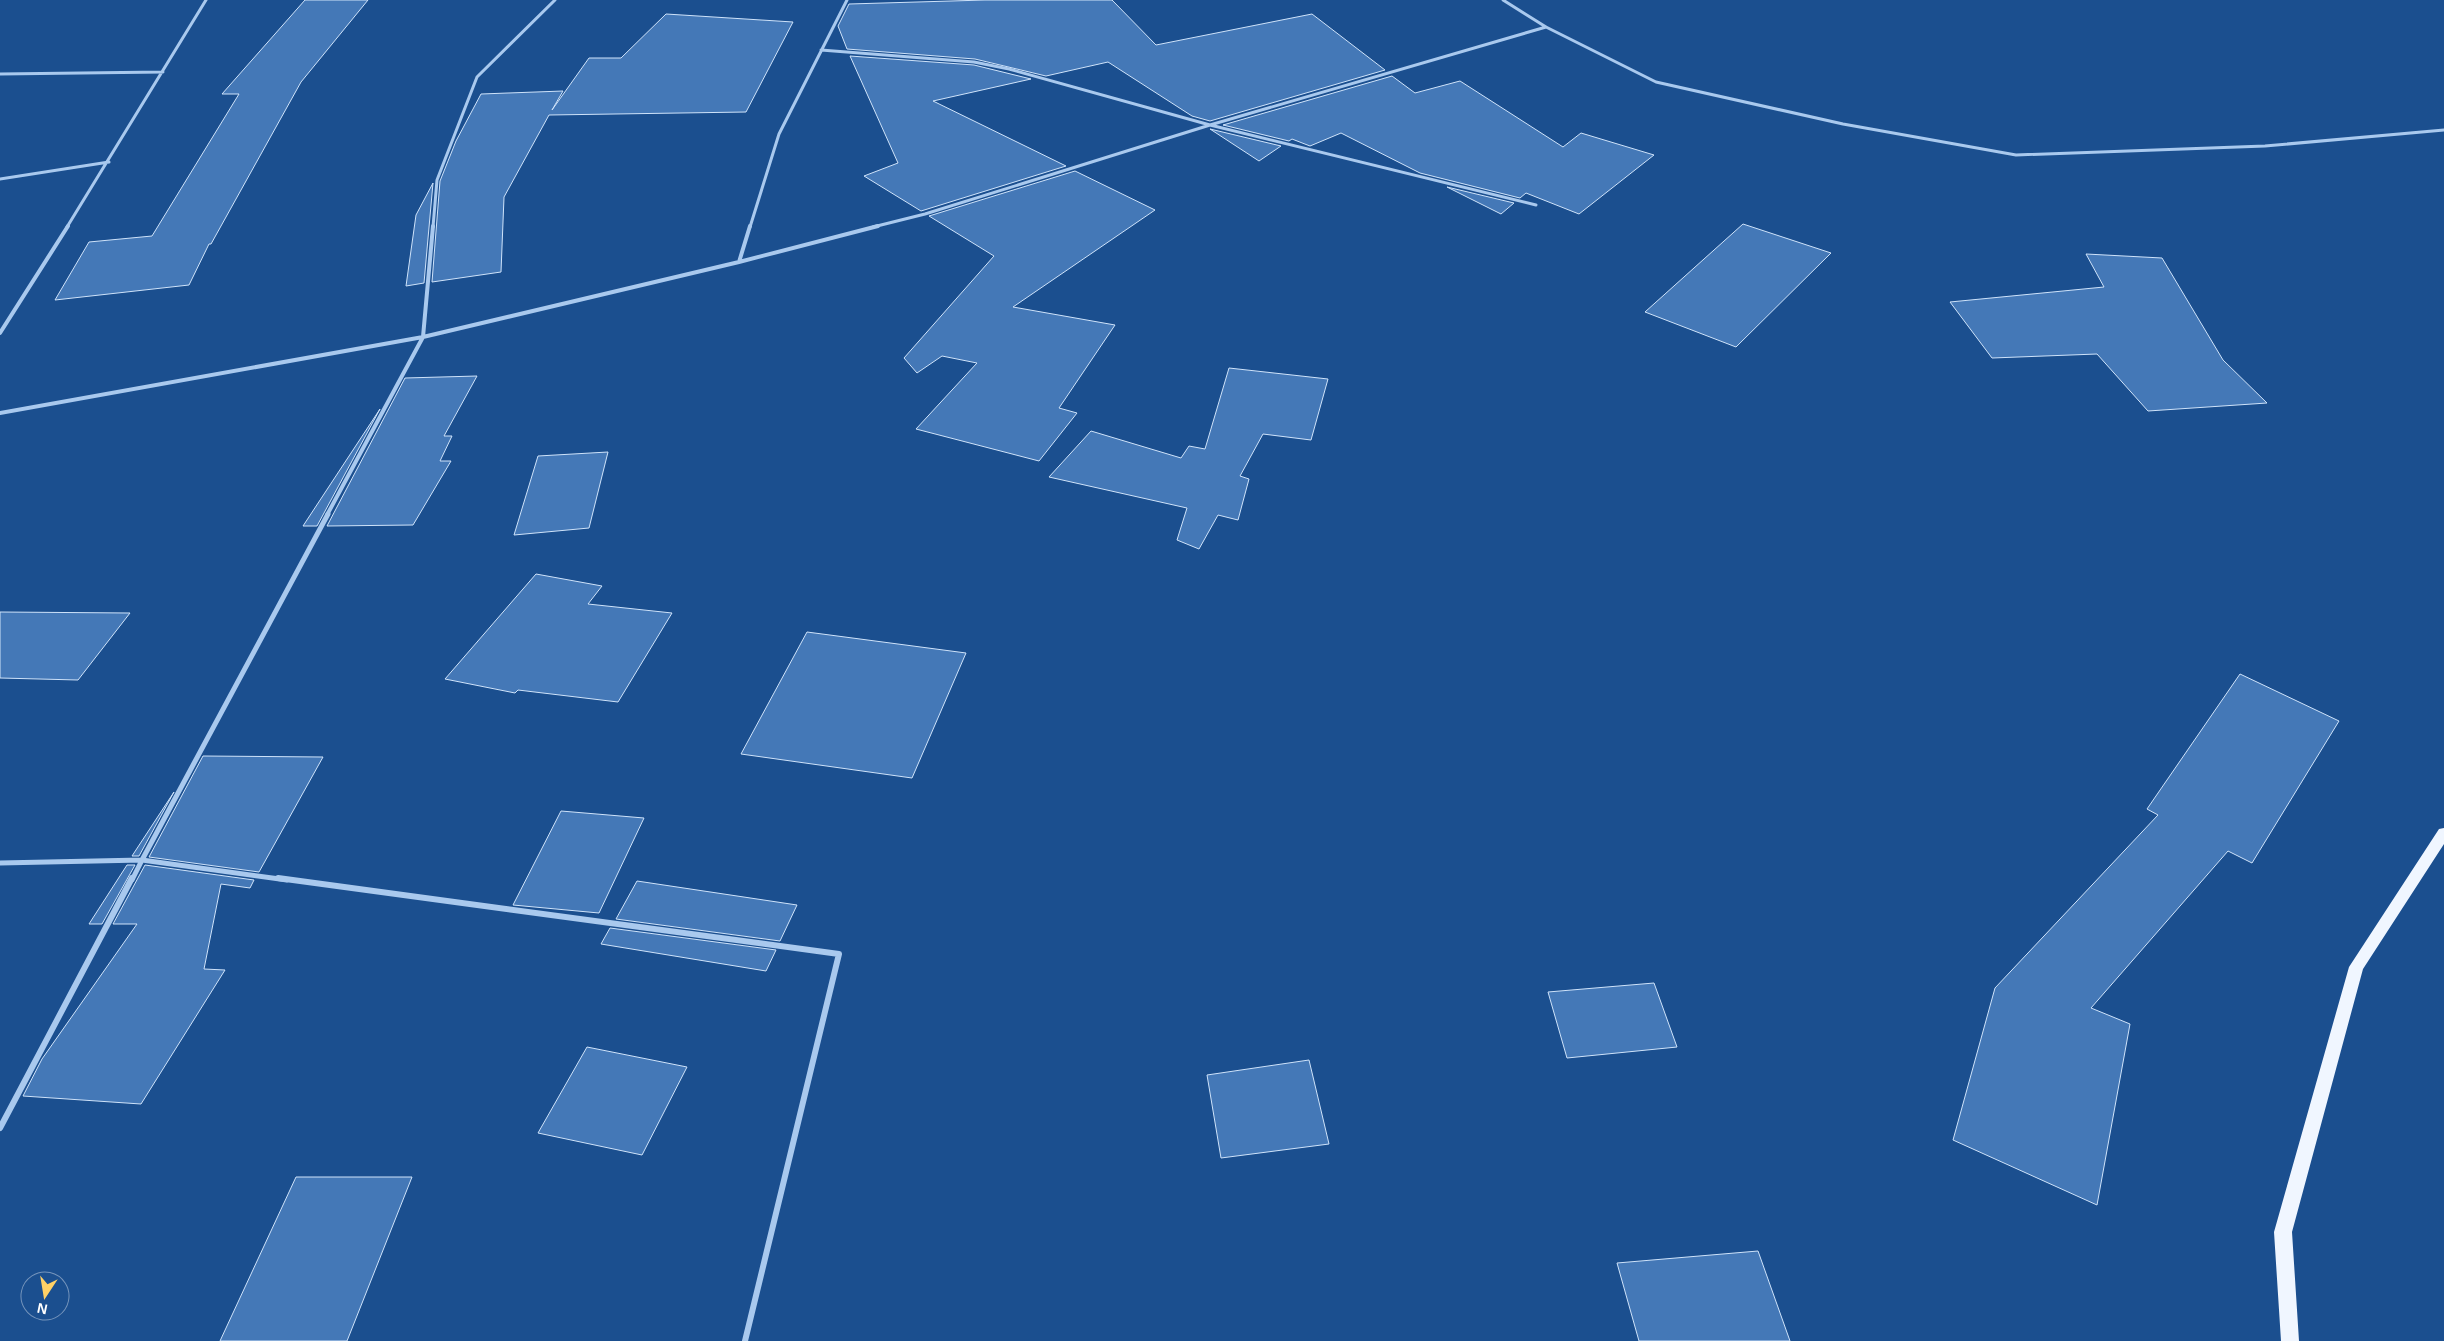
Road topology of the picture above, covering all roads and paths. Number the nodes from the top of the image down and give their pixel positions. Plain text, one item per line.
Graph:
1 (206, 0) edge
2 (555, 0) edge
3 (847, 0) edge
4 (1503, 0) edge
5 (1546, 27) junction
6 (821, 50) junction
7 (163, 72) junction
8 (0, 74) edge
9 (1210, 125) junction
10 (2444, 130) edge
11 (109, 162) junction
12 (0, 179) edge
13 (1536, 205) dead end
14 (739, 262) junction
15 (0, 334) edge
16 (423, 338) junction
17 (0, 413) edge
18 (2444, 833) edge
19 (142, 860) junction
20 (0, 863) edge
21 (0, 1128) edge
22 (744, 1341) edge
23 (2290, 1341) edge

1 - 7 street
2 - 16 street
3 - 6 street
4 - 5 street
5 - 9 street
5 - 10 street
6 - 9 street
6 - 14 street
7 - 8 street
7 - 11 street
9 - 13 street
9 - 14 street
11 - 12 street
11 - 15 street
14 - 16 street
16 - 17 street
16 - 19 street
18 - 23 main road
19 - 20 street
19 - 21 street
19 - 22 street

